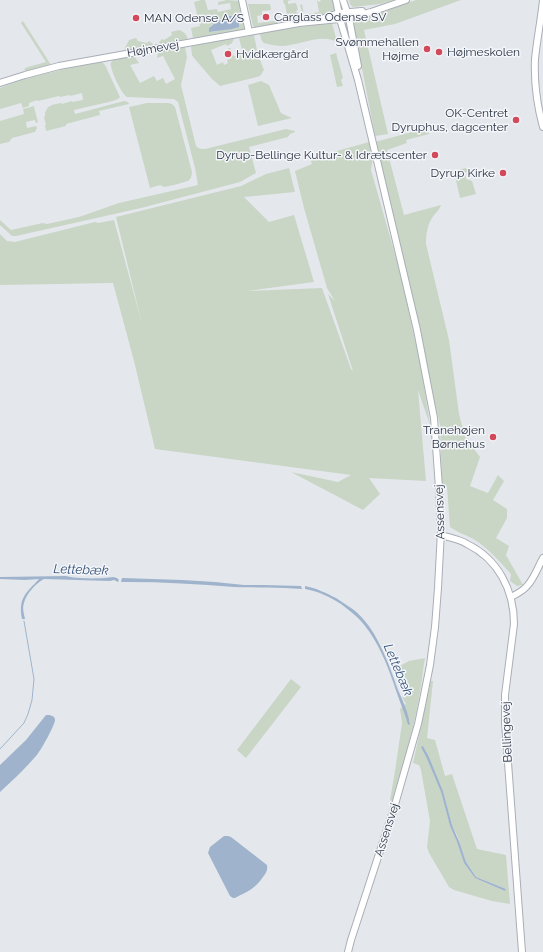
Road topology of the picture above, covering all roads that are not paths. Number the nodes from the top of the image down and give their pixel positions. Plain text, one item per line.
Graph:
1 (242, 0) edge
2 (338, 0) edge
3 (343, 0) edge
4 (406, 0) edge
5 (543, 0) edge
6 (344, 16) junction
7 (249, 32) junction
8 (0, 83) edge
9 (543, 127) edge
10 (441, 533) junction
11 (543, 558) edge
12 (510, 595) junction
13 (347, 952) edge
14 (522, 952) edge

1 - 7 street
2 - 6 street
3 - 6 street, Assensvej
4 - 6 street, Højmevej
5 - 9 street
6 - 7 street, Højmevej
6 - 10 street, Assensvej
7 - 8 street, Højmevej
10 - 12 street, Bellingevej
10 - 13 street, Assensvej
11 - 12 street
12 - 14 street, Bellingevej

